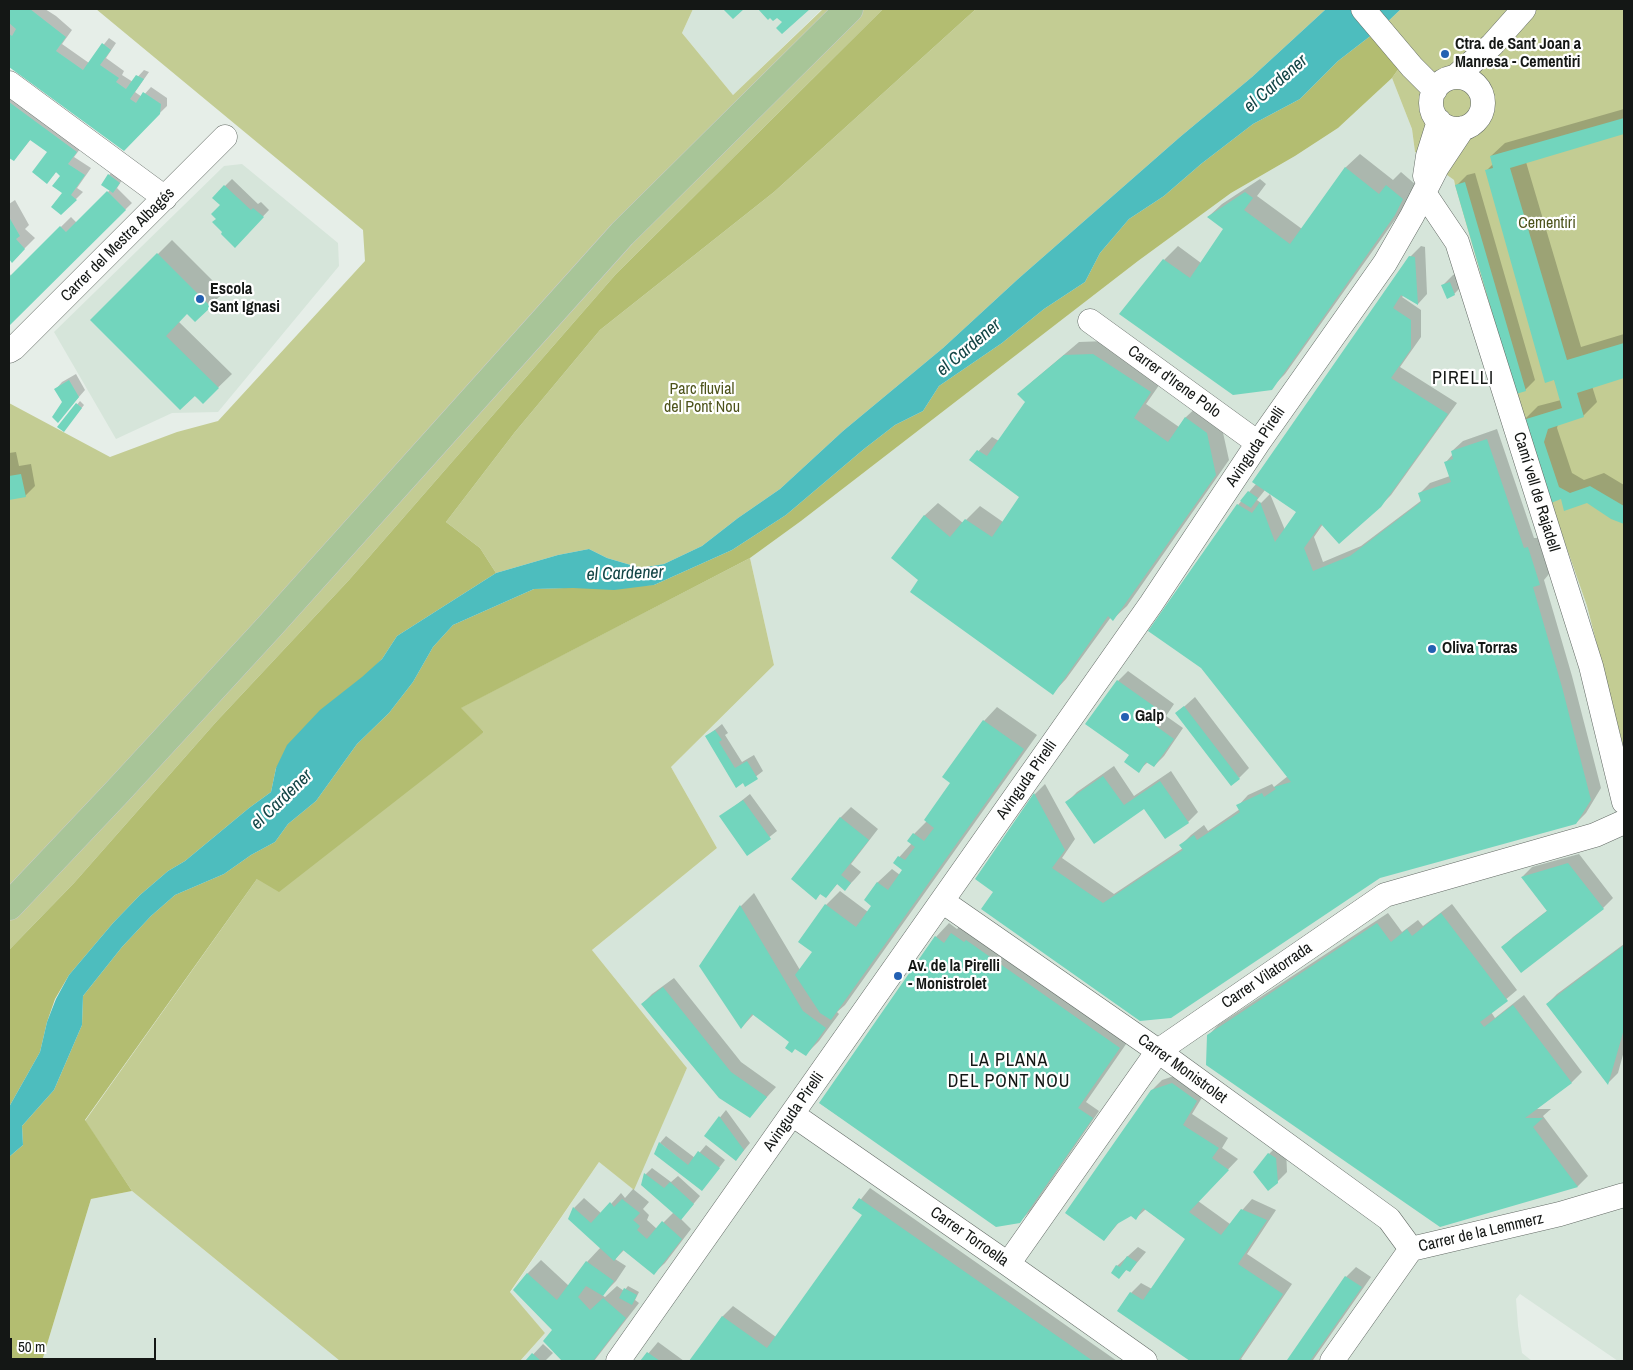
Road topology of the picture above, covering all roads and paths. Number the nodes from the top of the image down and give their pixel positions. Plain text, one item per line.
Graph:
1 (849, 9) edge
2 (1363, 9) edge
3 (1524, 9) edge
4 (1492, 45) junction
5 (1455, 77) junction
6 (9, 84) edge
7 (1435, 90) junction
8 (1482, 95) junction
9 (1439, 121) junction
10 (1463, 128) junction
11 (225, 137) dead end
12 (1424, 192) junction
13 (166, 198) junction
14 (1090, 321) dead end
15 (9, 351) edge
16 (1258, 443) junction
17 (1624, 802) edge
18 (1624, 822) edge
19 (942, 901) junction
20 (9, 906) edge
21 (1158, 1051) junction
22 (792, 1114) junction
23 (1624, 1195) edge
24 (1411, 1249) junction
25 (1008, 1264) junction
26 (618, 1361) edge
27 (1144, 1361) edge
28 (1332, 1361) edge

1 - 20 main road
2 - 7 street
3 - 4 street
4 - 5 street
4 - 8 street
5 - 7 street
5 - 8 street
6 - 13 street
7 - 9 street
8 - 10 street
9 - 10 street
9 - 12 street, Avinguda Pirelli
10 - 12 street, Avinguda Pirelli
11 - 13 street, Carrer del Mestra Albagés
12 - 16 street, Avinguda Pirelli
12 - 17 street, Camí vell de Rajadell
13 - 15 street, Carrer del Mestra Albagés
14 - 16 street, Carrer d'Irene Polo
16 - 19 street, Avinguda Pirelli
18 - 21 street, Carrer Vilatorrada
19 - 21 street, Carrer Monistrolet
19 - 22 street, Avinguda Pirelli
21 - 24 street, Carrer Monistrolet
21 - 25 street, Carrer Vilatorrada
22 - 25 street, Carrer Torroella
22 - 26 street, Avinguda Pirelli
23 - 24 street, Carrer de la Lemmerz
24 - 28 street, Carrer de la Lemmerz
25 - 27 street, Carrer Torroella

